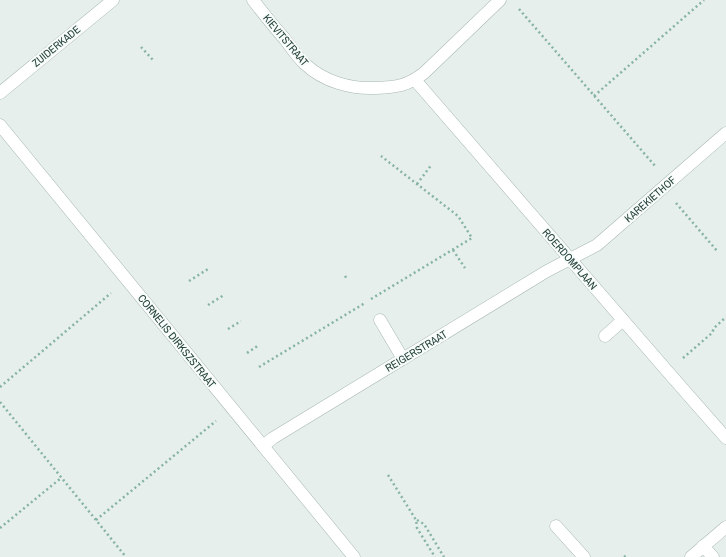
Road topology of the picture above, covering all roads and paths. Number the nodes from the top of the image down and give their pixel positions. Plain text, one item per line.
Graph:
1 (113, 0) edge
2 (253, 0) edge
3 (500, 0) edge
4 (704, 0) edge
5 (518, 8) dead end
6 (141, 47) dead end
7 (153, 60) dead end
8 (415, 80) junction
9 (0, 93) edge
10 (594, 96) junction
11 (0, 125) edge
12 (726, 133) edge
13 (381, 156) dead end
14 (432, 164) dead end
15 (657, 168) dead end
16 (417, 184) junction
17 (674, 201) dead end
18 (453, 250) junction
19 (718, 252) dead end
20 (571, 259) junction
21 (465, 268) dead end
22 (208, 269) dead end
23 (345, 276) dead end
24 (347, 279) dead end
25 (189, 281) dead end
26 (394, 286) dead end
27 (224, 295) dead end
28 (103, 300) dead end
29 (208, 305) dead end
30 (726, 317) edge
31 (339, 319) dead end
32 (380, 320) dead end
33 (623, 320) junction
34 (241, 321) dead end
35 (228, 329) dead end
36 (605, 336) dead end
37 (260, 345) dead end
38 (247, 353) dead end
39 (684, 358) dead end
40 (403, 359) junction
41 (259, 367) dead end
42 (0, 387) edge
43 (0, 402) edge
44 (208, 427) dead end
45 (726, 438) edge
46 (264, 446) junction
47 (388, 475) dead end
48 (61, 478) junction
49 (96, 520) junction
50 (416, 520) junction
51 (556, 526) dead end
52 (726, 527) edge
53 (0, 528) edge
54 (703, 546) junction
55 (126, 557) edge
56 (354, 557) edge
57 (435, 557) edge
58 (444, 557) edge
59 (584, 557) edge
60 (691, 557) edge
61 (713, 557) edge

1 - 9 street, ZUIDERKADE
2 - 8 street, KIEVITSTRAAT
3 - 8 street
4 - 10 path
5 - 10 path
6 - 7 path
8 - 20 street, ROERDOMPLAAN
10 - 15 path
11 - 46 street, CORNELIS DIRKSZSTRAAT
12 - 20 street, KAREKIETHOF
13 - 16 path
14 - 16 path
16 - 18 path
17 - 19 path
18 - 21 path
18 - 26 path
20 - 33 street, ROERDOMPLAAN
20 - 40 street, REIGERSTRAAT
22 - 25 path
23 - 24 path
27 - 29 path
28 - 42 path
30 - 39 path
31 - 41 path
32 - 40 street
33 - 36 street
33 - 45 street, ROERDOMPLAAN
34 - 35 path
37 - 38 path
40 - 46 street, REIGERSTRAAT
43 - 48 path
44 - 49 path
46 - 56 street, CORNELIS DIRKSZSTRAAT
47 - 50 path
48 - 49 path
48 - 53 path
49 - 55 path
50 - 57 path
50 - 58 path
51 - 59 street
52 - 54 street
54 - 60 street
54 - 61 street

